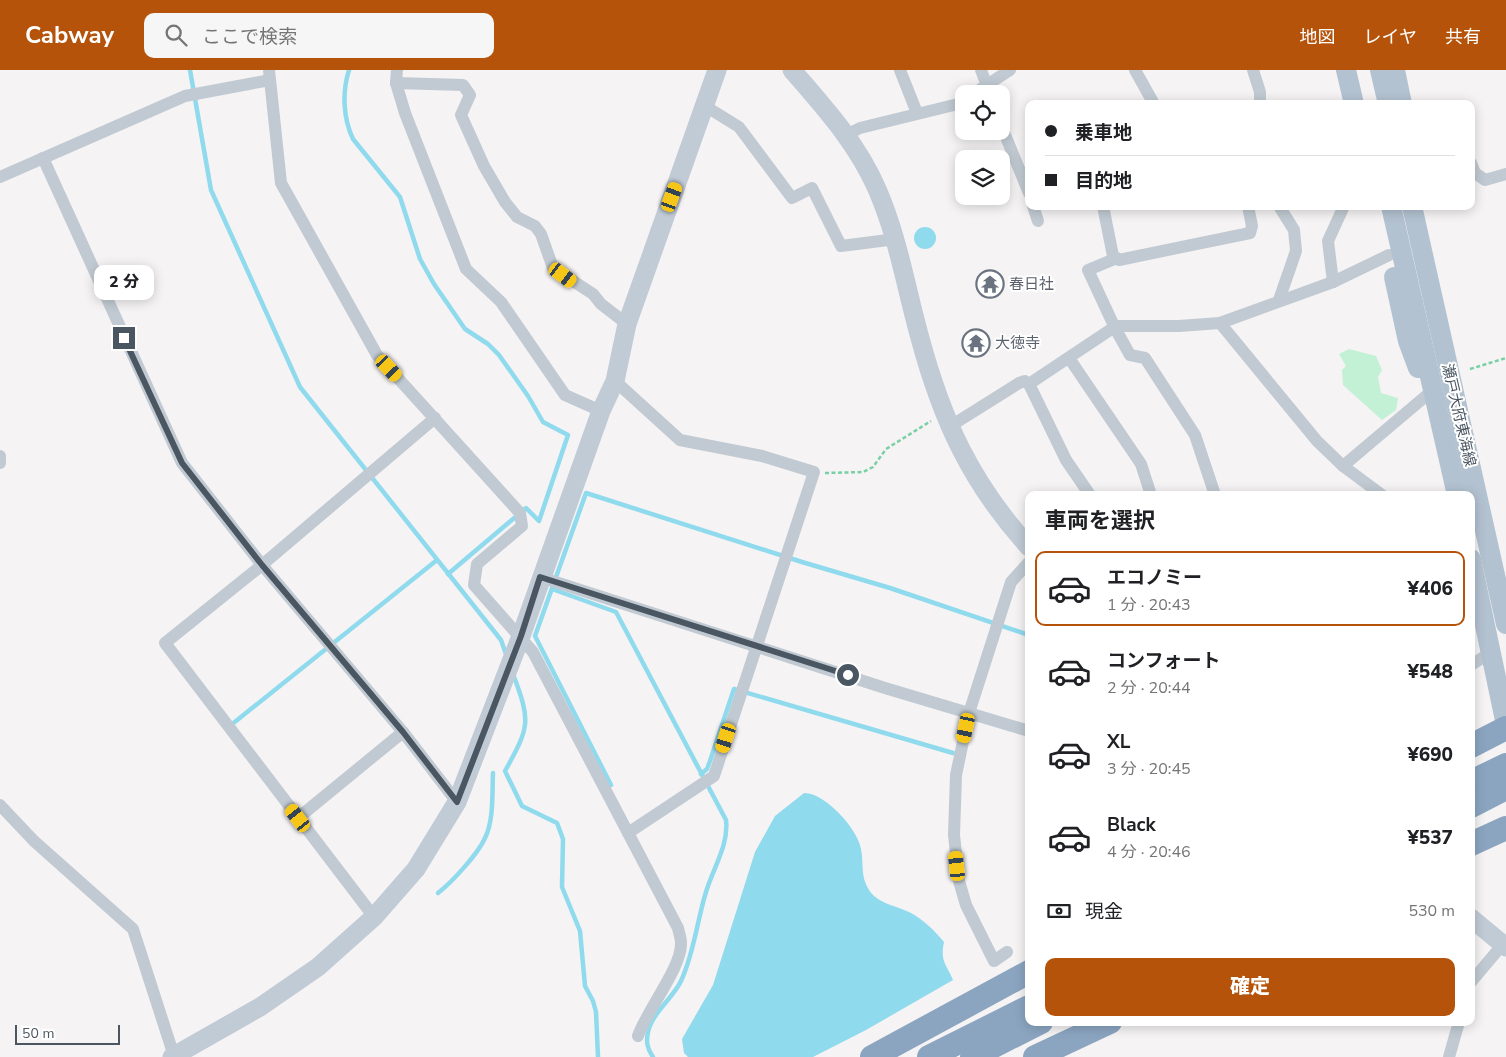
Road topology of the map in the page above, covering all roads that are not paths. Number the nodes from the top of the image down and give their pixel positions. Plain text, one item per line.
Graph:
1 (718, 70) edge
2 (792, 70) edge
3 (900, 70) edge
4 (981, 70) edge
5 (1010, 70) edge
6 (1136, 70) edge
7 (1252, 70) edge
8 (1346, 70) edge
9 (1360, 70) edge
10 (1380, 70) edge
11 (1395, 70) edge
12 (270, 75) edge
13 (397, 76) edge
14 (987, 85) edge
15 (993, 85) edge
16 (1152, 100) edge
17 (1260, 100) edge
18 (1353, 100) edge
19 (1367, 100) edge
20 (1387, 100) edge
21 (1401, 100) edge
22 (955, 105) edge
23 (705, 106) junction
24 (917, 113) junction
25 (848, 134) junction
26 (1007, 140) edge
27 (42, 158) junction
28 (1475, 173) edge
29 (1506, 174) edge
30 (0, 177) edge
31 (1025, 183) edge
32 (1034, 210) edge
33 (1104, 210) edge
34 (1249, 210) edge
35 (1282, 210) edge
36 (1342, 210) edge
37 (1379, 210) edge
38 (1392, 210) edge
39 (1413, 210) edge
40 (1426, 210) edge
41 (1038, 221) dead end
42 (896, 239) junction
43 (1389, 255) junction
44 (1117, 258) junction
45 (1333, 282) junction
46 (1279, 300) junction
47 (1220, 322) junction
48 (627, 324) junction
49 (1115, 328) junction
50 (1431, 332) junction
51 (1069, 358) junction
52 (615, 381) junction
53 (1029, 384) junction
54 (1433, 390) junction
55 (1455, 401) junction
56 (601, 410) junction
57 (435, 418) junction
58 (946, 420) junction
59 (0, 456) edge
60 (0, 463) edge
61 (1343, 466) junction
62 (1087, 491) edge
63 (1150, 491) edge
64 (1214, 491) edge
65 (1377, 491) edge
66 (1456, 491) edge
67 (1025, 542) edge
68 (262, 565) junction
69 (1025, 566) edge
70 (540, 577) junction
71 (1475, 579) edge
72 (1506, 624) edge
73 (521, 636) junction
74 (756, 645) junction
75 (1490, 653) junction
76 (1475, 663) edge
77 (969, 713) junction
78 (1506, 727) edge
79 (1025, 729) edge
80 (403, 732) junction
81 (1475, 744) edge
82 (1506, 765) edge
83 (1475, 780) edge
84 (1506, 788) edge
85 (457, 802) junction
86 (1475, 804) edge
87 (0, 805) edge
88 (298, 818) junction
89 (1506, 828) edge
90 (628, 833) junction
91 (1475, 842) edge
92 (374, 917) junction
93 (1475, 921) edge
94 (1504, 946) edge
95 (1008, 952) dead end
96 (1025, 974) edge
97 (1475, 978) edge
98 (1025, 1009) edge
99 (1033, 1026) edge
100 (1101, 1026) edge
101 (1458, 1026) edge
102 (638, 1036) dead end
103 (173, 1057) edge
104 (872, 1057) edge
105 (929, 1057) edge
106 (972, 1057) edge
107 (1035, 1057) edge
108 (1449, 1057) edge

1 - 23 street
2 - 25 street
3 - 24 street
4 - 14 street
5 - 15 street
6 - 16 street
7 - 17 street
8 - 18 main road
9 - 19 main road
10 - 20 main road
11 - 21 main road
12 - 27 street
12 - 57 street
13 - 48 street
13 - 56 street
22 - 24 street
23 - 42 street
23 - 48 street
24 - 25 street
25 - 42 street
26 - 31 street
27 - 30 street
27 - 68 street
28 - 29 street
32 - 41 street
33 - 44 street
34 - 44 street
35 - 46 street
36 - 45 street
37 - 43 main road
38 - 50 main road, 瀬戸大府東海線
39 - 50 main road, 瀬戸大府東海線
40 - 55 main road
42 - 58 street
43 - 45 street
43 - 54 main road
44 - 49 street
45 - 46 street
46 - 47 street
47 - 49 street
47 - 61 street
48 - 52 street
49 - 51 street
49 - 64 street
50 - 54 main road, 瀬戸大府東海線
50 - 55 main road, 瀬戸大府東海線
51 - 53 street
51 - 63 street
52 - 56 street
52 - 74 street
53 - 58 street
53 - 62 street
54 - 61 street
54 - 66 main road, 瀬戸大府東海線
55 - 72 main road, 瀬戸大府東海線
56 - 70 street
57 - 68 street
57 - 73 street
58 - 67 street
59 - 60 street
61 - 65 street
68 - 80 street
68 - 88 street
69 - 77 street
70 - 73 street
70 - 74 street
71 - 75 main road
73 - 85 street
73 - 90 street
74 - 77 street
74 - 90 street
75 - 76 street
75 - 78 main road
77 - 79 street
77 - 95 street
78 - 81 highway
80 - 85 street
80 - 88 street
82 - 83 highway
84 - 86 highway
85 - 92 street
87 - 103 street
88 - 92 street
89 - 91 highway
90 - 102 street
92 - 103 street
93 - 94 street
94 - 97 street
96 - 104 highway
98 - 105 highway
99 - 106 highway
100 - 107 highway
101 - 108 street

